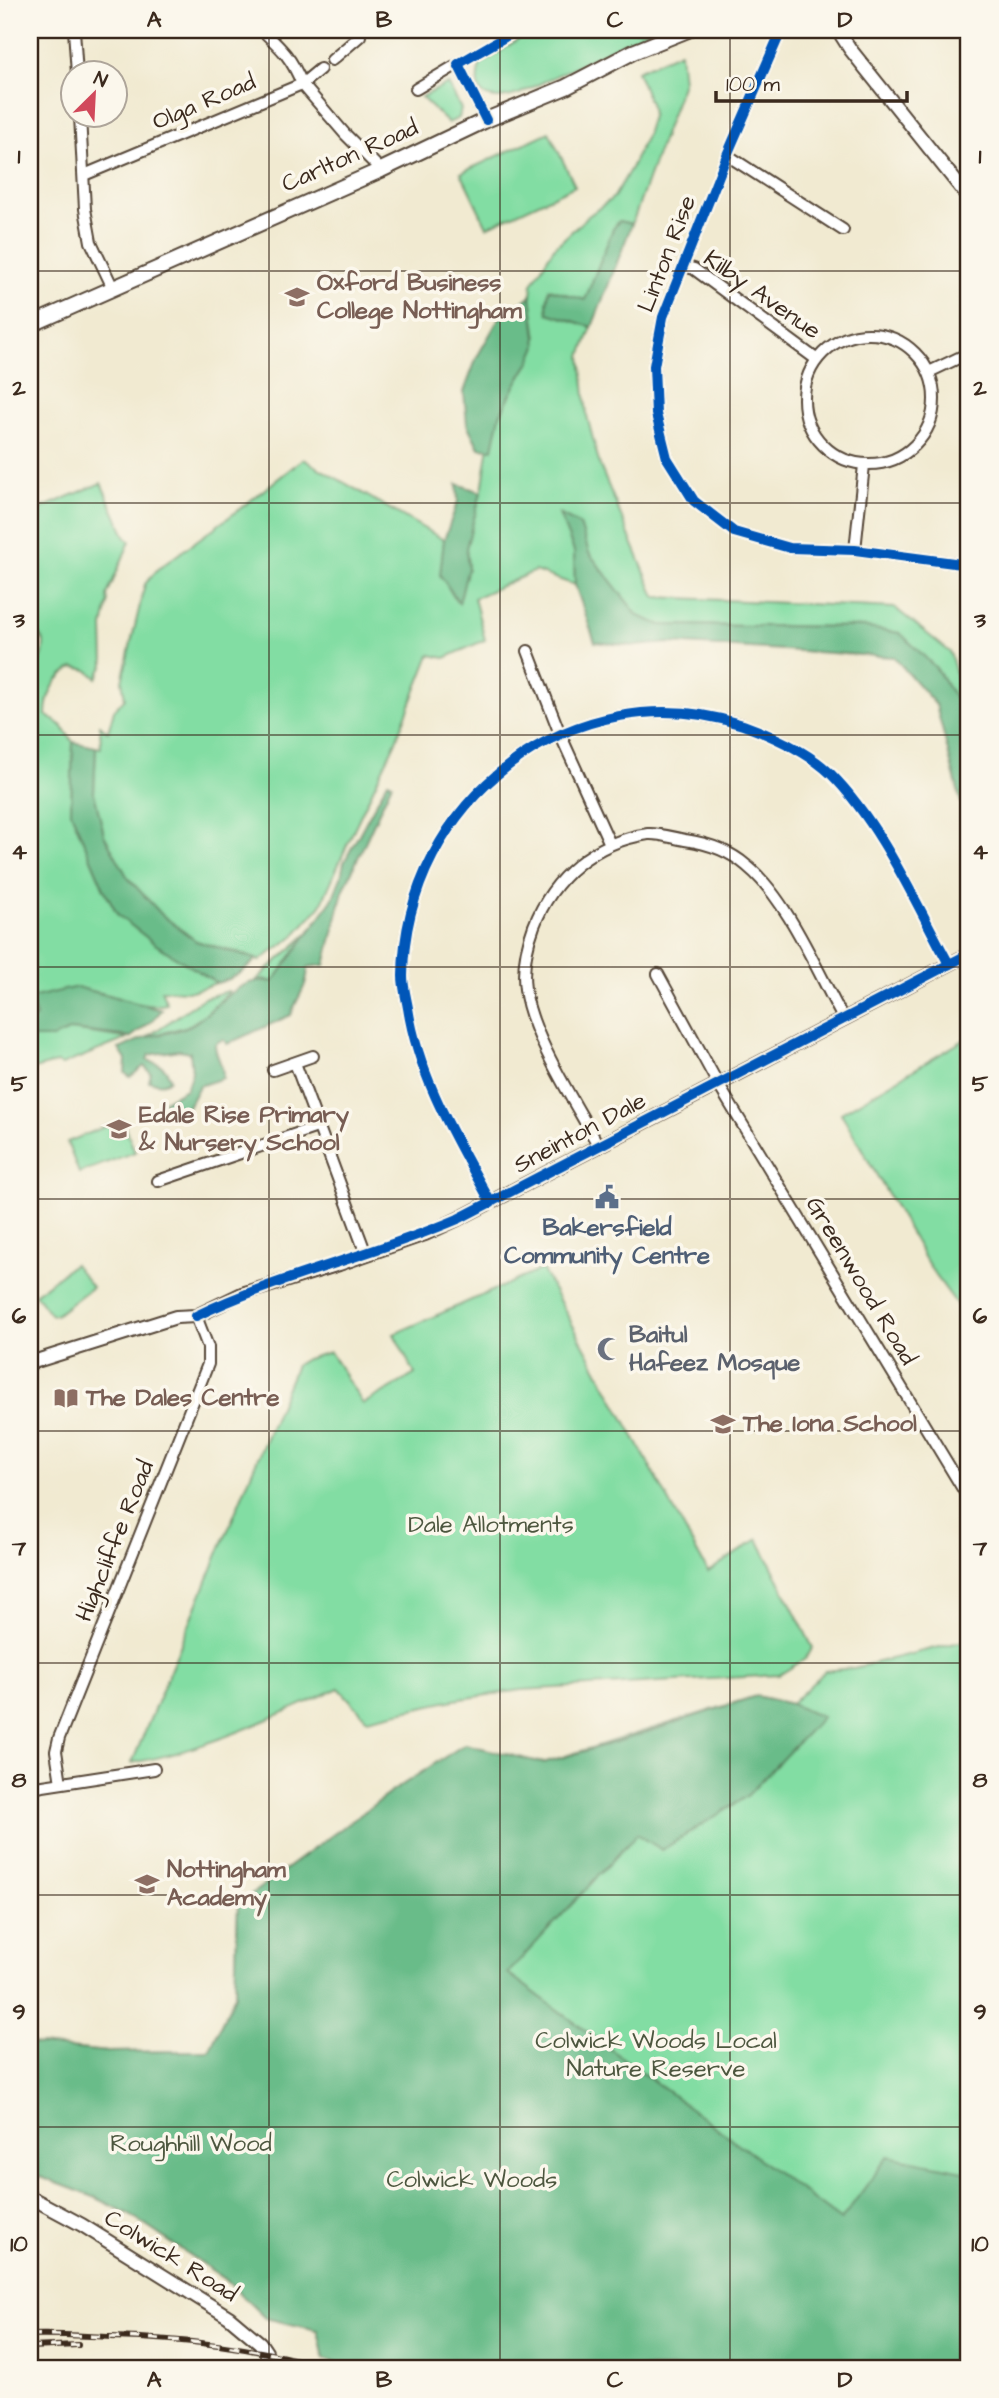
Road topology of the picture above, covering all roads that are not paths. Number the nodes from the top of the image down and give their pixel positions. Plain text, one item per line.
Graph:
1 (74, 30) edge
2 (262, 30) edge
3 (517, 30) edge
4 (688, 30) edge
5 (779, 30) edge
6 (828, 30) edge
7 (841, 35) edge
8 (360, 36) dead end
9 (76, 60) edge
10 (332, 60) dead end
11 (458, 64) junction
12 (320, 69) dead end
13 (302, 83) junction
14 (416, 89) dead end
15 (486, 120) junction
16 (81, 130) edge
17 (727, 155) junction
18 (381, 170) junction
19 (84, 175) junction
20 (969, 198) edge
21 (843, 230) dead end
22 (683, 266) junction
23 (113, 288) junction
24 (30, 325) edge
25 (969, 353) edge
26 (816, 359) junction
27 (929, 372) junction
28 (864, 465) junction
29 (855, 551) junction
30 (969, 565) edge
31 (528, 651) dead end
32 (561, 734) junction
33 (610, 844) junction
34 (969, 954) edge
35 (949, 964) junction
36 (658, 974) dead end
37 (843, 1018) junction
38 (313, 1056) dead end
39 (295, 1063) junction
40 (273, 1070) dead end
41 (718, 1084) junction
42 (317, 1127) junction
43 (599, 1147) junction
44 (158, 1181) dead end
45 (491, 1203) junction
46 (366, 1254) junction
47 (196, 1315) junction
48 (30, 1363) edge
49 (969, 1499) edge
50 (155, 1769) dead end
51 (61, 1783) junction
52 (30, 1788) edge
53 (30, 2197) edge
54 (272, 2368) edge

1 - 9 street
2 - 13 street
3 - 11 street
4 - 15 main road, Carlton Road
5 - 17 street, Linton Rise
6 - 7 street
7 - 20 street
8 - 10 street
11 - 14 street
11 - 15 street
12 - 13 street, Olga Road
13 - 18 street
13 - 19 street, Olga Road
15 - 18 main road, Carlton Road
16 - 19 street
17 - 21 street
17 - 22 street, Linton Rise
18 - 23 main road, Carlton Road
19 - 23 street
22 - 26 street, Kilby Avenue
22 - 29 street, Linton Rise
23 - 24 main road, Carlton Road
25 - 27 street
26 - 27 street
26 - 28 street
27 - 28 street
28 - 29 street
29 - 30 street, Linton Rise
31 - 32 street
32 - 33 street
32 - 35 street
32 - 45 street
33 - 37 street
33 - 43 street
34 - 35 street, Sneinton Dale
35 - 37 street, Sneinton Dale
36 - 41 street, Greenwood Road
37 - 41 street, Sneinton Dale
38 - 39 street
39 - 40 street
39 - 42 street
41 - 43 street, Sneinton Dale
41 - 49 street, Greenwood Road
42 - 44 street
42 - 46 street
43 - 45 street, Sneinton Dale
45 - 46 street, Sneinton Dale
46 - 47 street, Sneinton Dale
47 - 48 street, Sneinton Dale
47 - 51 street, Highcliffe Road
50 - 51 street
51 - 52 street
53 - 54 street, Colwick Road

